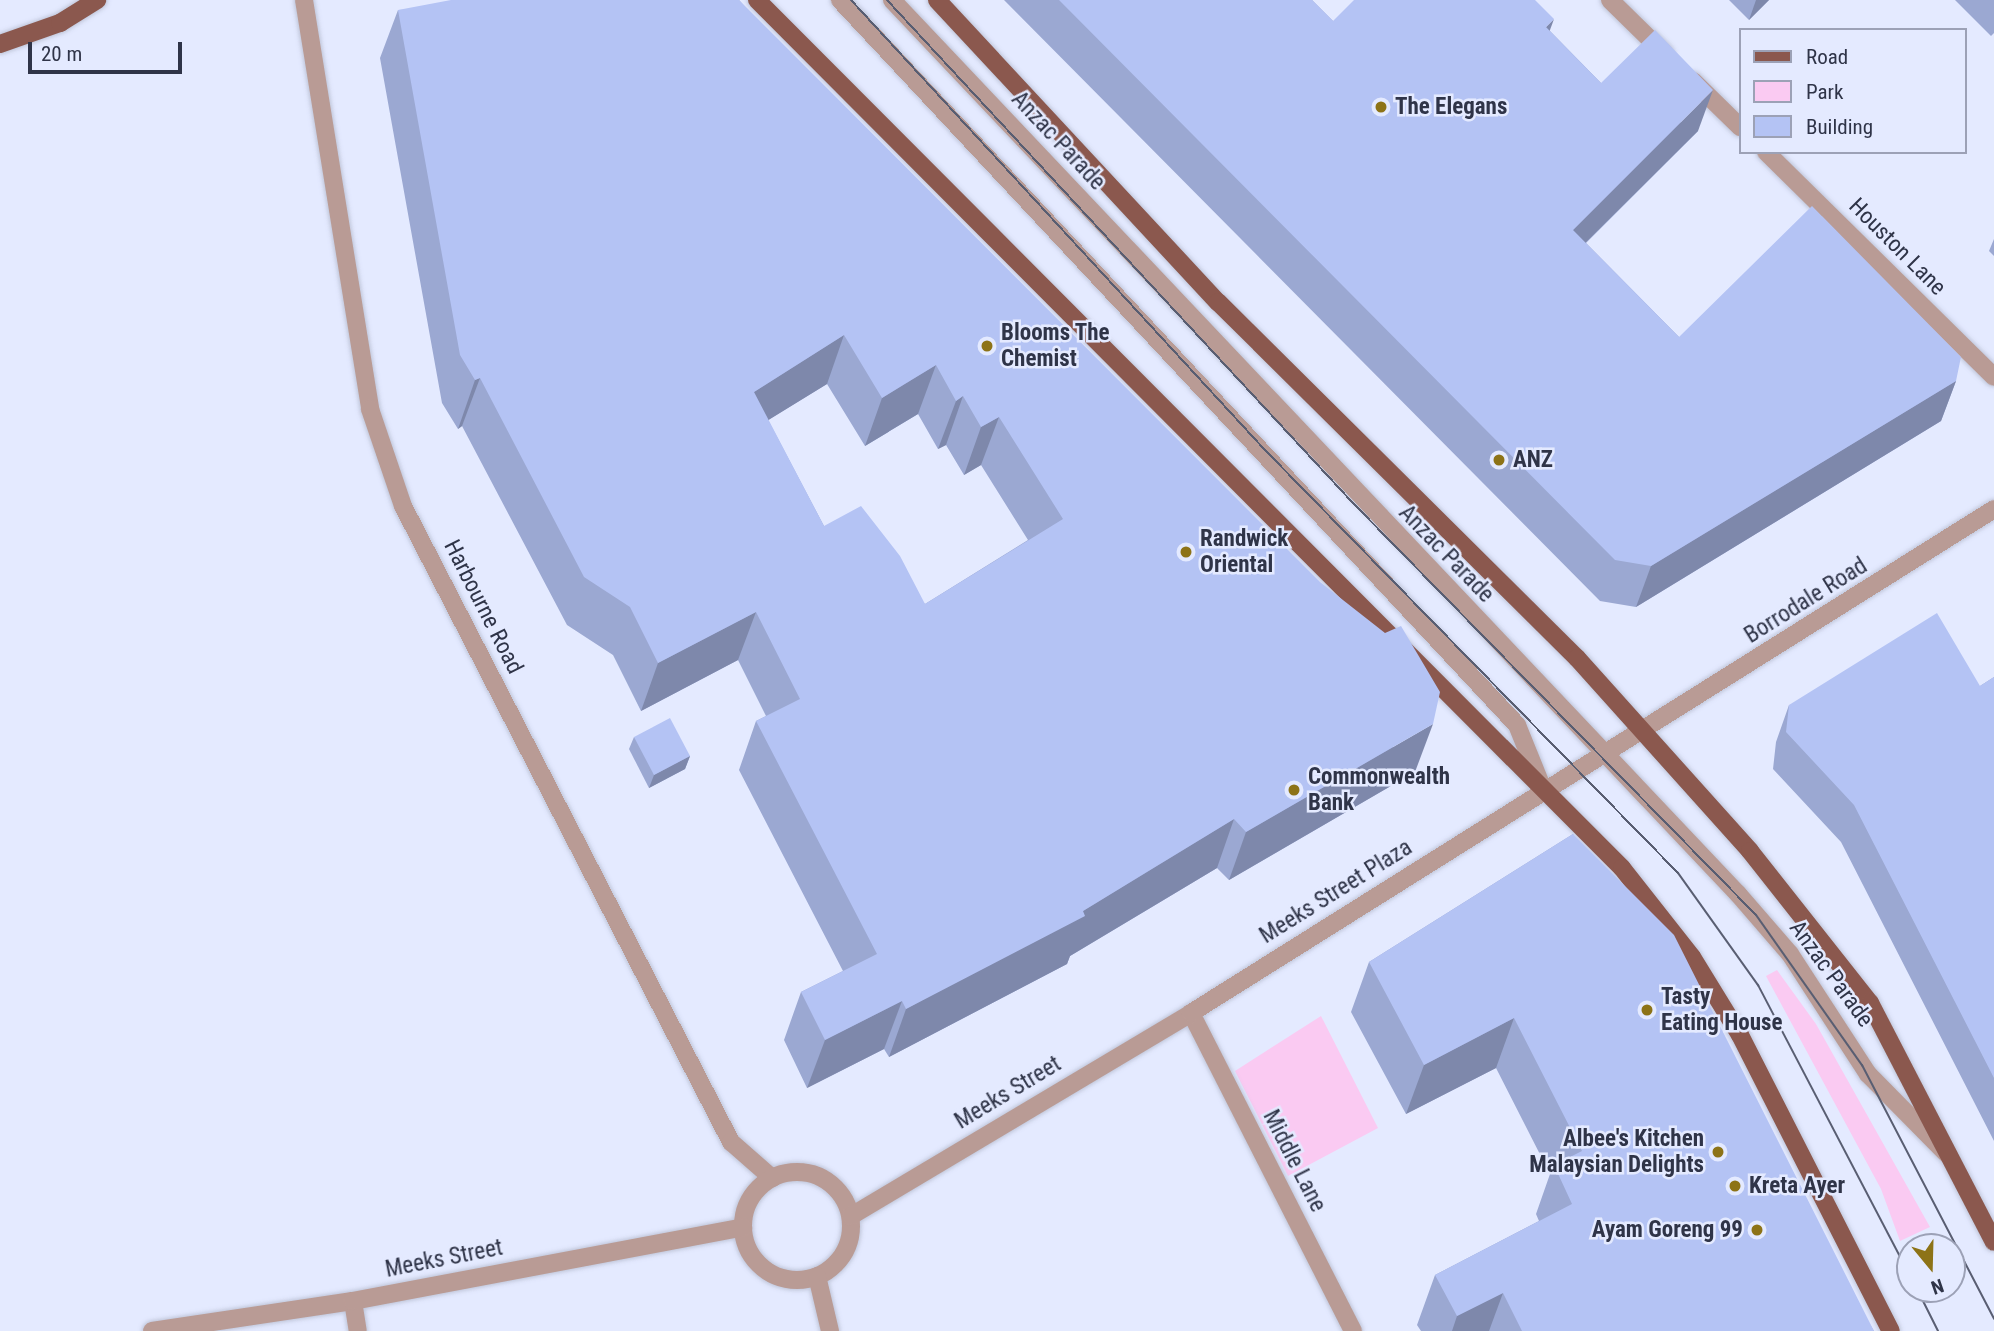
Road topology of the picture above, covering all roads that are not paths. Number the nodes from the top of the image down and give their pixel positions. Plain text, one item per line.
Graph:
1 (97, 0) edge
2 (303, 0) edge
3 (757, 0) edge
4 (840, 0) edge
5 (892, 0) edge
6 (937, 0) edge
7 (1610, 0) edge
8 (0, 44) edge
9 (1738, 125) edge
10 (1768, 154) edge
11 (1994, 377) edge
12 (1994, 509) edge
13 (1642, 731) junction
14 (1604, 754) junction
15 (1543, 790) junction
16 (1191, 1013) junction
17 (1948, 1155) junction
18 (772, 1178) junction
19 (851, 1216) junction
20 (743, 1227) junction
21 (1994, 1242) edge
22 (817, 1276) junction
23 (353, 1301) junction
24 (152, 1331) edge
25 (358, 1331) edge
26 (830, 1331) edge
27 (1353, 1331) edge
28 (1891, 1331) edge

1 - 8 main road
2 - 18 street, Harbourne Road
3 - 15 main road
4 - 15 street
5 - 14 street, Anzac Parade
6 - 13 main road, Anzac Parade
7 - 9 street
10 - 11 street, Houston Lane
12 - 13 street, Borrodale Road
13 - 14 street, Borrodale Road
13 - 17 main road, Anzac Parade
14 - 15 street, Meeks Street Plaza
14 - 17 street, Anzac Parade
15 - 16 street, Meeks Street Plaza
15 - 28 main road
16 - 19 street, Meeks Street
16 - 27 street, Middle Lane
17 - 21 main road, Anzac Parade
18 - 19 street
18 - 20 street
19 - 22 street
20 - 22 street
20 - 23 street, Meeks Street
22 - 26 street
23 - 24 street, Meeks Street
23 - 25 street

